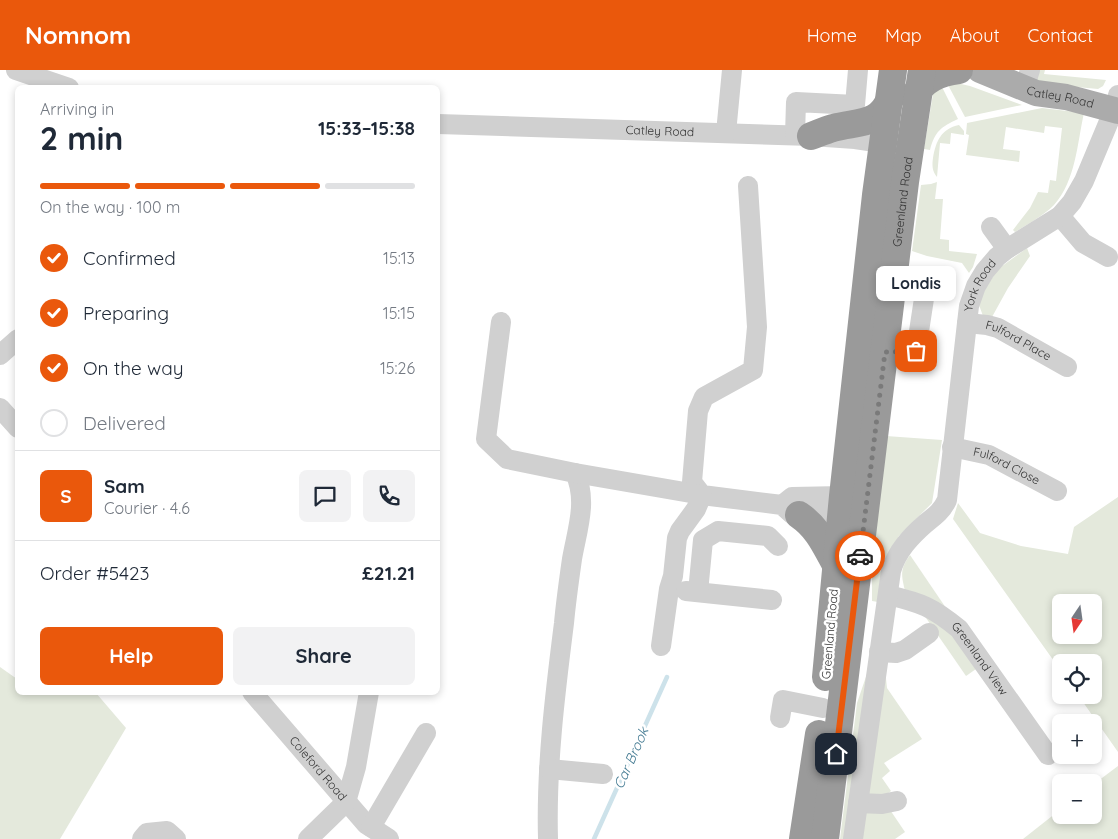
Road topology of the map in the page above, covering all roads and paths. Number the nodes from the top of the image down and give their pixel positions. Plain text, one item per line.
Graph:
1 (16, 70) edge
2 (732, 70) edge
3 (858, 70) edge
4 (893, 70) edge
5 (959, 70) edge
6 (980, 70) edge
7 (914, 76) edge
8 (1027, 80) edge
9 (60, 85) edge
10 (1117, 105) edge
11 (887, 107) junction
12 (440, 124) edge
13 (726, 133) junction
14 (803, 136) junction
15 (882, 143) junction
16 (907, 167) junction
17 (748, 186) dead end
18 (1060, 216) junction
19 (987, 231) dead end
20 (1002, 253) junction
21 (1108, 257) dead end
22 (501, 322) dead end
23 (966, 322) junction
24 (15, 342) edge
25 (0, 355) edge
26 (1067, 367) dead end
27 (0, 408) edge
28 (15, 425) edge
29 (952, 447) junction
30 (575, 473) junction
31 (1057, 491) dead end
32 (702, 495) junction
33 (850, 506) junction
34 (791, 510) junction
35 (778, 546) dead end
36 (836, 565) junction
37 (669, 589) junction
38 (698, 592) junction
39 (888, 595) junction
40 (772, 600) dead end
41 (929, 633) dead end
42 (661, 646) dead end
43 (879, 652) junction
44 (255, 695) edge
45 (368, 695) edge
46 (823, 708) junction
47 (780, 718) dead end
48 (426, 733) dead end
49 (1048, 755) dead end
50 (550, 769) junction
51 (603, 774) dead end
52 (897, 801) dead end
53 (346, 802) junction
54 (858, 803) junction
55 (370, 827) junction
56 (142, 839) edge
57 (176, 839) edge
58 (308, 839) edge
59 (389, 839) edge
60 (548, 839) edge
61 (803, 839) edge
62 (825, 839) edge
63 (853, 839) edge

1 - 9 street
2 - 13 street
3 - 14 street
4 - 11 highway, Greenland Road
5 - 7 highway
6 - 8 main road, Catley Road
7 - 11 highway
7 - 15 highway
7 - 16 highway, Greenland Road
8 - 10 main road, Catley Road
10 - 18 street, York Road
11 - 14 highway
11 - 15 highway, Greenland Road
12 - 13 street, Catley Road
13 - 14 street, Catley Road
14 - 15 street, Catley Road
15 - 16 highway
15 - 33 highway, Greenland Road
16 - 33 highway, Greenland Road
17 - 32 street
18 - 20 street, York Road
18 - 21 street
19 - 20 street
20 - 23 street, York Road
22 - 30 street
23 - 26 street, Fulford Place
23 - 29 street, York Road
24 - 25 street
27 - 28 street
29 - 31 street, Fulford Close
29 - 39 street, York Road
30 - 32 street
30 - 50 street
32 - 34 street
32 - 37 street
33 - 34 street
33 - 36 highway, Greenland Road
33 - 62 highway, Greenland Road
34 - 36 highway
35 - 38 street
36 - 46 highway, Greenland Road
37 - 38 street
37 - 42 street
38 - 40 street
39 - 43 street
39 - 49 street, Greenland View
41 - 43 street
43 - 54 street
44 - 53 street, Coleford Road
45 - 53 street
46 - 47 street
46 - 61 highway, Greenland Road
48 - 55 street
50 - 51 street
50 - 60 street
52 - 54 street
53 - 55 street, Coleford Road
53 - 58 street
54 - 63 street
55 - 59 street, Coleford Road
56 - 57 street

